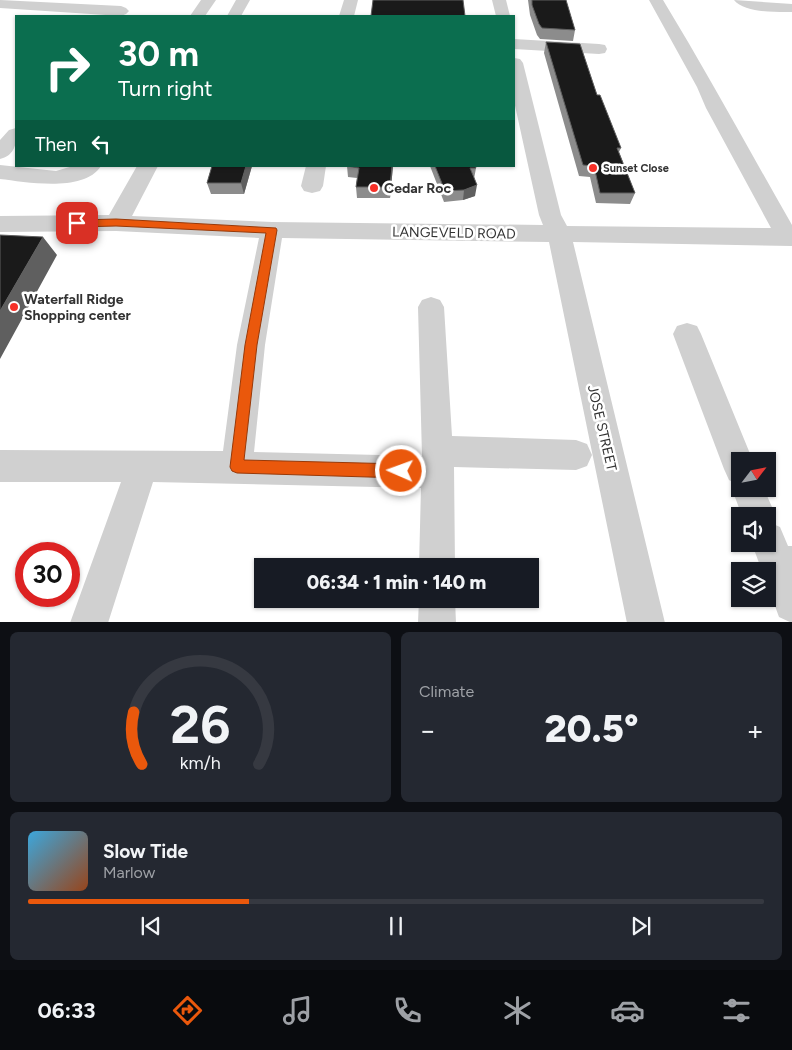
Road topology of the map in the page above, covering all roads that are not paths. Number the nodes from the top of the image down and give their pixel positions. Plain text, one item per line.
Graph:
1 (209, 0) edge
2 (243, 0) edge
3 (351, 0) edge
4 (499, 0) edge
5 (656, 0) edge
6 (741, 0) edge
7 (0, 4) edge
8 (792, 8) edge
9 (123, 9) edge
10 (198, 15) edge
11 (235, 15) edge
12 (347, 15) edge
13 (503, 15) edge
14 (515, 44) edge
15 (599, 49) dead end
16 (515, 67) edge
17 (15, 135) edge
18 (0, 152) edge
19 (89, 167) edge
20 (147, 167) edge
21 (0, 172) edge
22 (116, 223) junction
23 (0, 224) edge
24 (272, 230) junction
25 (559, 234) junction
26 (789, 237) edge
27 (431, 308) dead end
28 (687, 334) dead end
29 (733, 452) edge
30 (576, 455) dead end
31 (438, 462) junction
32 (0, 466) edge
33 (142, 466) junction
34 (237, 467) junction
35 (779, 556) edge
36 (437, 558) edge
37 (792, 604) edge
38 (437, 608) edge
39 (89, 622) edge
40 (437, 622) edge
41 (646, 622) edge

1 - 10 street
2 - 11 street
3 - 12 street
4 - 13 street
5 - 26 street
6 - 8 street
7 - 9 street
14 - 15 street
16 - 25 street, JOSE STREET
17 - 18 street
19 - 21 street
20 - 22 street
22 - 23 street, LANGEVELD ROAD
22 - 24 street, LANGEVELD ROAD
24 - 25 street, LANGEVELD ROAD
24 - 34 street
25 - 26 street, LANGEVELD ROAD
25 - 41 street, JOSE STREET
27 - 31 street
28 - 29 street
30 - 31 street
31 - 34 street
31 - 36 street
32 - 33 street
33 - 34 street
33 - 39 street
35 - 37 street
38 - 40 street

